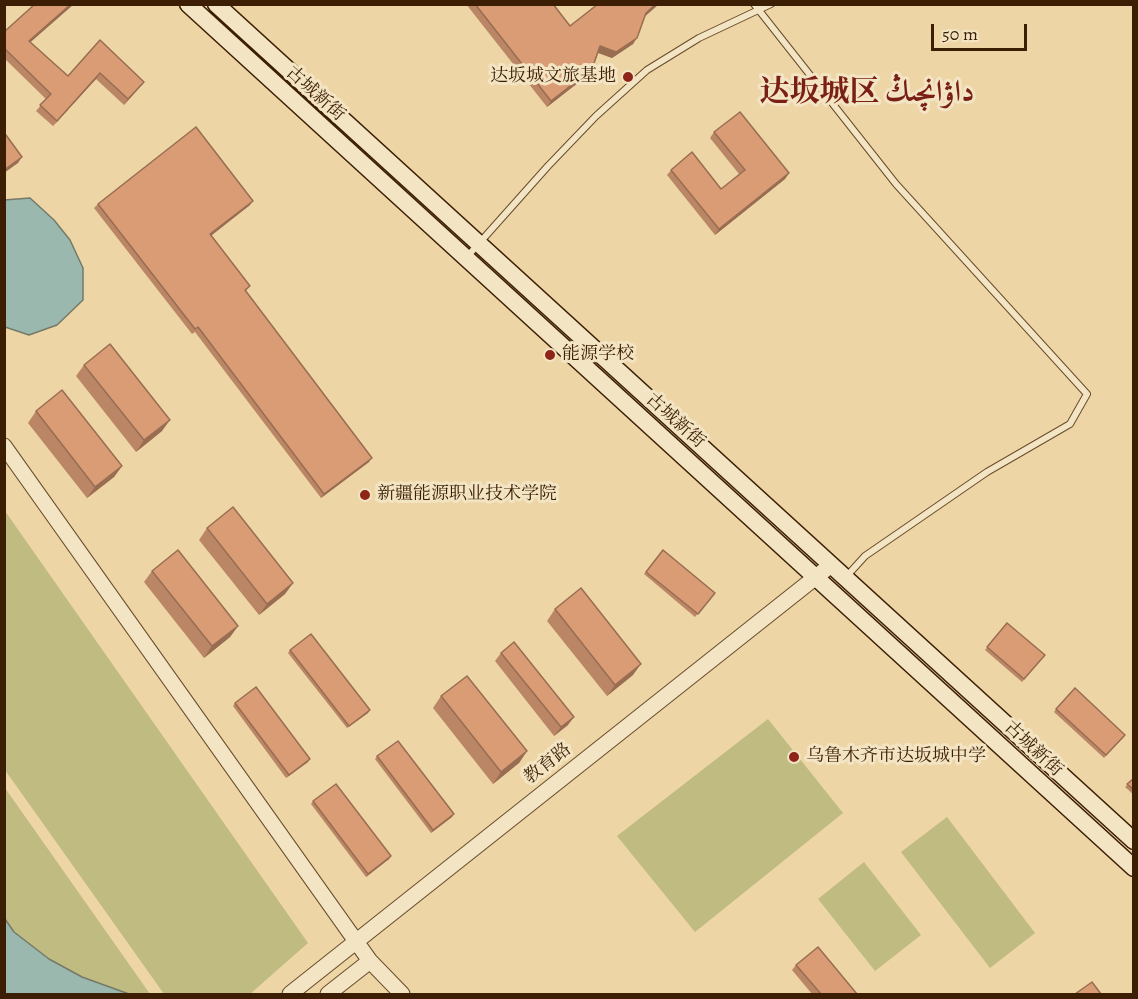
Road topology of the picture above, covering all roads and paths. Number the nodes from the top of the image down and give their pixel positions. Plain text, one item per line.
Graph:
1 (188, 4) edge
2 (216, 4) edge
3 (754, 4) edge
4 (771, 4) edge
5 (759, 11) junction
6 (479, 244) junction
7 (466, 258) junction
8 (4, 446) edge
9 (831, 566) junction
10 (816, 577) junction
11 (845, 578) junction
12 (1134, 841) edge
13 (1134, 868) edge
14 (356, 941) junction
15 (370, 961) junction
16 (290, 994) edge
17 (328, 994) edge
18 (402, 994) edge

1 - 7 main road, 古城新街
2 - 6 main road, 古城新街
3 - 5 lane
4 - 5 lane
5 - 6 lane
5 - 11 lane
6 - 7 lane
6 - 9 main road, 古城新街
7 - 10 main road, 古城新街
8 - 14 street
9 - 10 street, 教育路
9 - 11 main road, 古城新街
10 - 13 main road, 古城新街
10 - 14 street, 教育路
11 - 12 main road, 古城新街
14 - 15 street
14 - 16 street, 教育路
15 - 17 street
15 - 18 street

